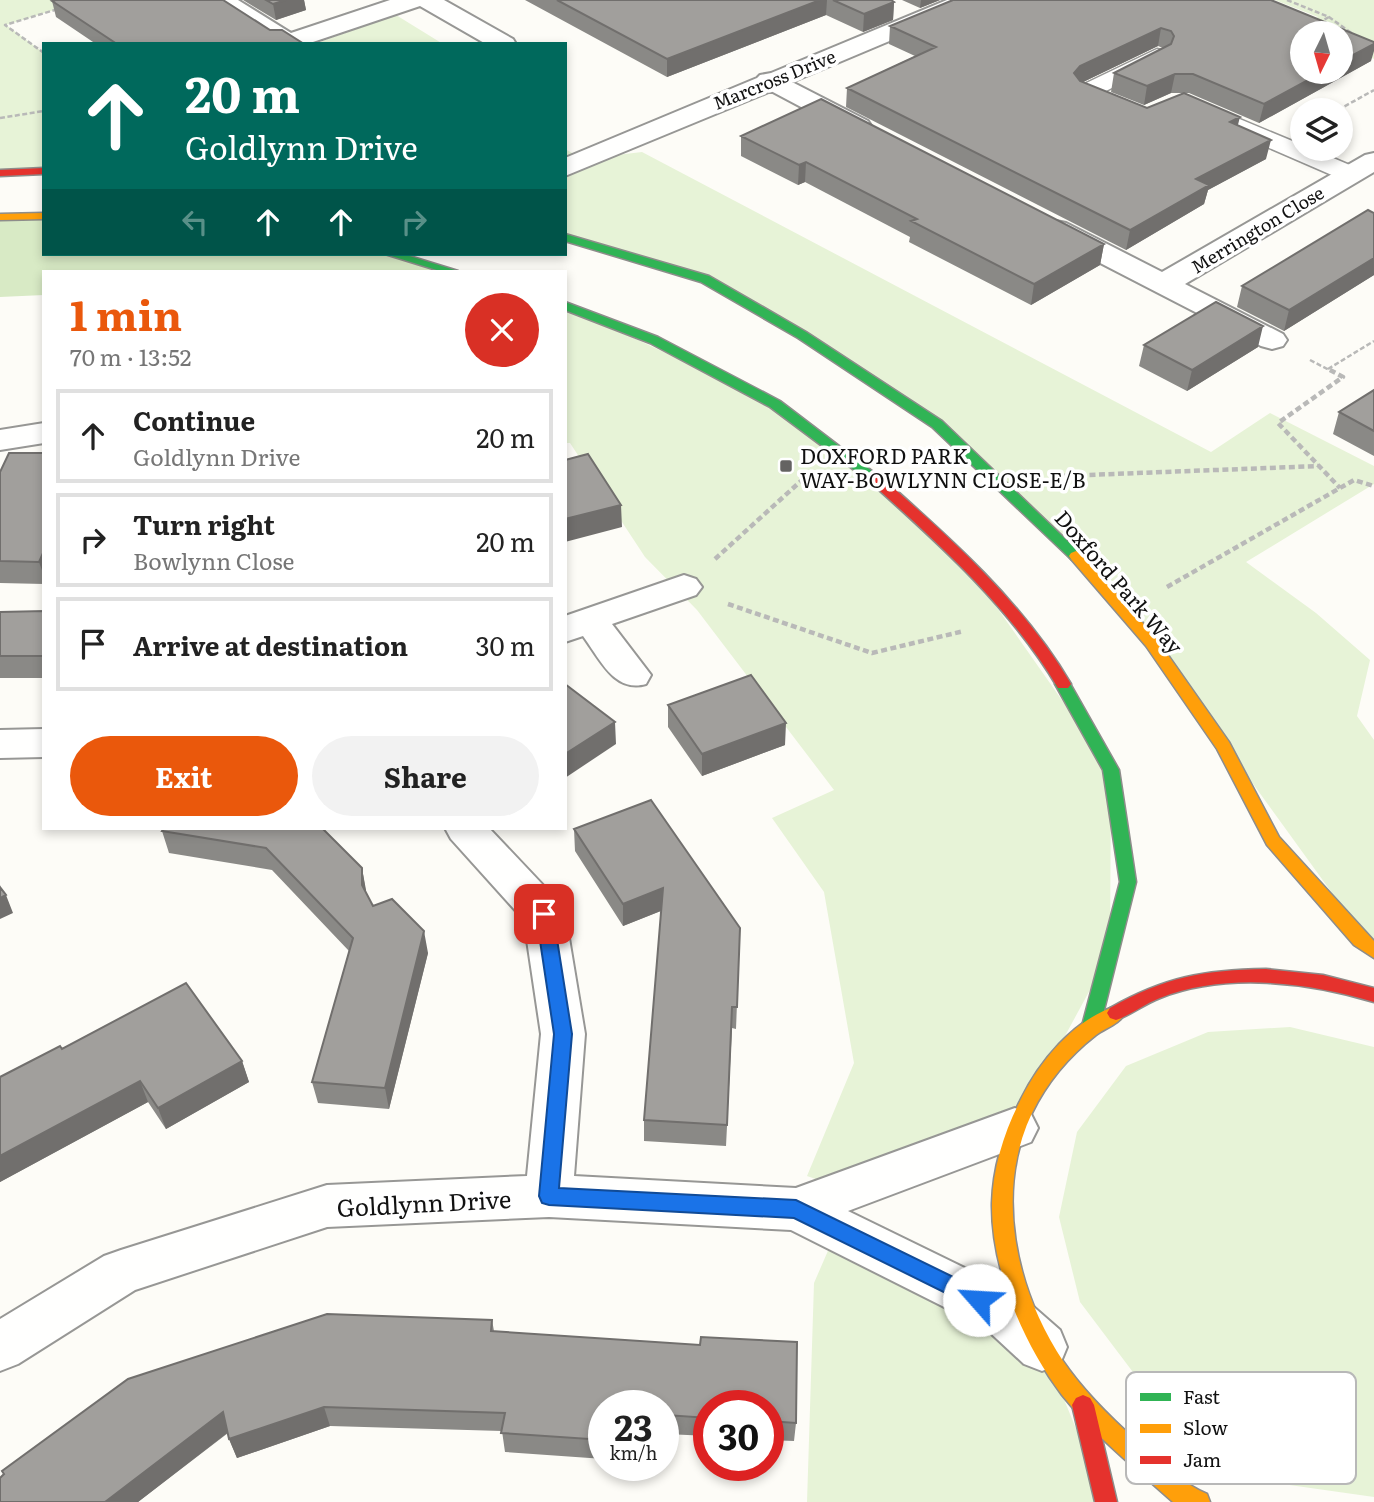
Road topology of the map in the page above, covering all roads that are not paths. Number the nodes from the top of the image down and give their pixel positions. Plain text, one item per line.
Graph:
1 (222, 0) edge
2 (413, 0) edge
3 (427, 0) edge
4 (967, 0) edge
5 (887, 5) edge
6 (919, 20) junction
7 (500, 42) edge
8 (1157, 56) edge
9 (769, 80) junction
10 (1168, 106) edge
11 (1144, 117) edge
12 (880, 138) edge
13 (574, 163) edge
14 (1362, 167) edge
15 (42, 171) edge
16 (0, 173) edge
17 (567, 180) edge
18 (1027, 214) edge
19 (42, 216) edge
20 (0, 217) edge
21 (567, 234) edge
22 (398, 256) edge
23 (448, 270) edge
24 (1163, 284) junction
25 (567, 307) edge
26 (1272, 340) road end
27 (42, 433) edge
28 (0, 440) edge
29 (684, 587) road end
30 (577, 624) edge
31 (633, 675) dead end
32 (42, 743) edge
33 (0, 744) edge
34 (467, 830) edge
35 (1374, 951) edge
36 (1374, 995) edge
37 (1091, 1026) junction
38 (1015, 1128) junction
39 (549, 1196) junction
40 (796, 1209) junction
41 (0, 1347) edge
42 (1043, 1348) junction
43 (1083, 1405) junction
44 (1126, 1444) edge
45 (1170, 1484) edge
46 (1106, 1502) edge
47 (1199, 1502) edge

1 - 2 street
3 - 7 street
4 - 6 street, Marcross Drive
5 - 6 street
6 - 9 street, Marcross Drive
8 - 11 lane
9 - 12 street
9 - 13 street, Marcross Drive
10 - 14 lane, Merrington Close
13 - 17 street, Marcross Drive
14 - 24 street, Merrington Close
15 - 16 main road
18 - 24 street
19 - 20 main road
21 - 35 main road, Doxford Park Way
22 - 23 main road
24 - 26 street
25 - 37 main road
27 - 28 street
29 - 30 street
30 - 31 street
32 - 33 street
34 - 39 street
36 - 37 main road
37 - 38 main road
38 - 40 street
38 - 42 main road
39 - 40 street, Goldlynn Drive
39 - 41 street, Goldlynn Drive
40 - 42 street
42 - 43 main road
43 - 44 main road
43 - 46 main road
45 - 47 main road

